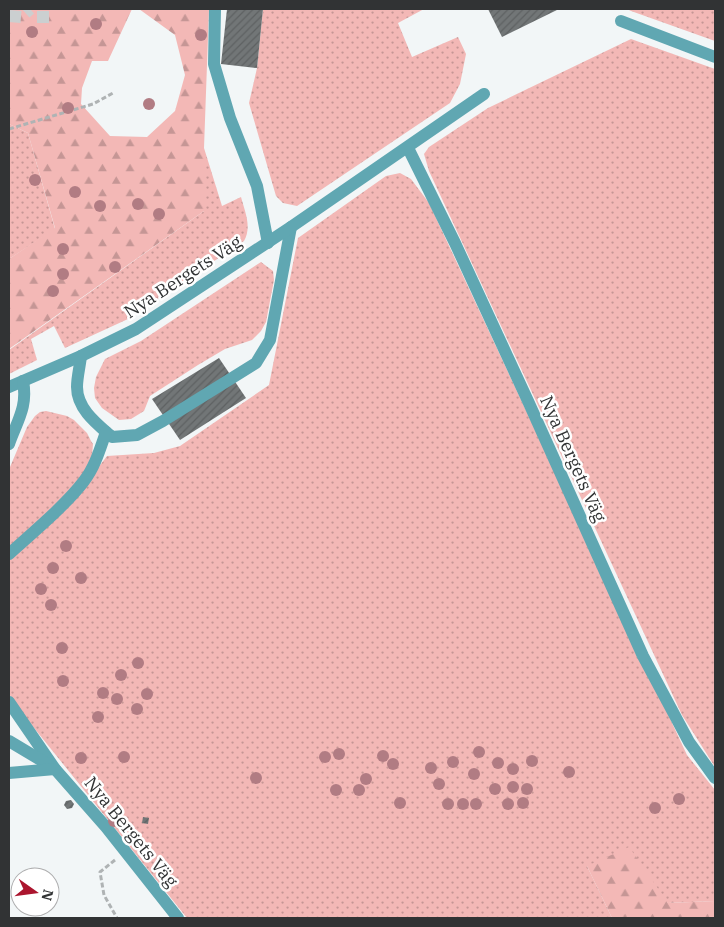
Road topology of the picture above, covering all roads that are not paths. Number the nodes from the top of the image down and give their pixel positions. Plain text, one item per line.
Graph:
1 (215, 9) edge
2 (621, 21) dead end
3 (715, 57) edge
4 (484, 94) dead end
5 (408, 148) junction
6 (292, 227) junction
7 (268, 243) junction
8 (81, 356) junction
9 (23, 381) junction
10 (9, 387) edge
11 (106, 432) junction
12 (9, 444) edge
13 (9, 554) edge
14 (9, 702) edge
15 (9, 741) edge
16 (55, 769) junction
17 (9, 773) edge
18 (715, 778) edge
19 (178, 918) edge

1 - 7 street
2 - 3 street
4 - 5 street, Nya Bergets Väg
5 - 6 street, Nya Bergets Väg
5 - 18 street, Nya Bergets Väg
6 - 7 street, Nya Bergets Väg
6 - 11 street
7 - 8 street, Nya Bergets Väg
8 - 9 street, Nya Bergets Väg
8 - 11 street
9 - 10 street, Nya Bergets Väg
9 - 12 street
11 - 13 street
14 - 16 street, Nya Bergets Väg
15 - 16 street
16 - 17 street
16 - 19 street, Nya Bergets Väg

